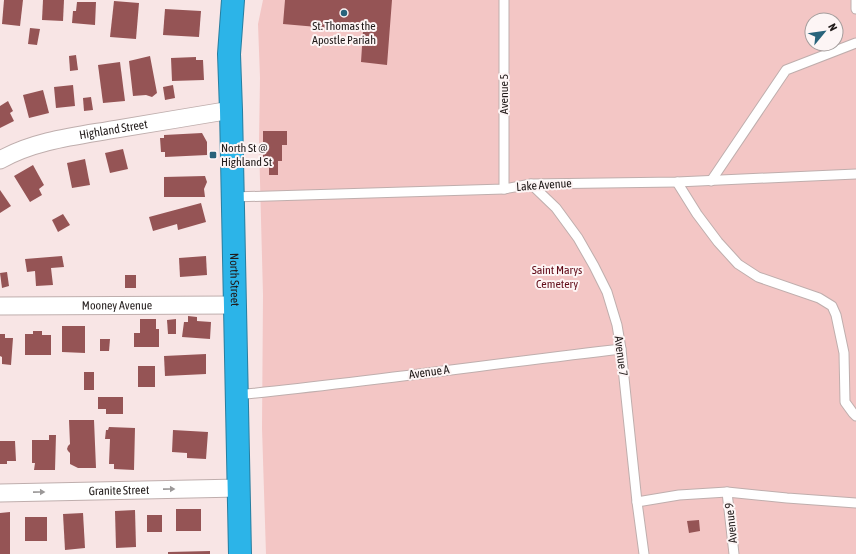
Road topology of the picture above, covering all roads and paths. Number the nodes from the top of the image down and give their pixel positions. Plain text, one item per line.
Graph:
1 (504, 0) edge
2 (856, 0) edge
3 (233, 3) edge
4 (856, 9) edge
5 (856, 43) edge
6 (231, 110) junction
7 (0, 160) edge
8 (856, 174) edge
9 (711, 181) junction
10 (677, 182) junction
11 (531, 184) junction
12 (504, 189) junction
13 (232, 197) junction
14 (235, 305) junction
15 (0, 306) edge
16 (621, 349) junction
17 (237, 395) junction
18 (856, 416) edge
19 (238, 488) junction
20 (727, 492) junction
21 (0, 493) edge
22 (637, 502) junction
23 (856, 503) edge
24 (240, 554) edge
25 (644, 554) edge
26 (734, 554) edge

1 - 12 lane, Avenue 5
2 - 4 lane
3 - 6 highway, North Street
5 - 9 lane
6 - 7 street, Highland Street
6 - 13 highway, North Street
8 - 9 lane, Lake Avenue
9 - 10 lane, Lake Avenue
10 - 11 lane, Lake Avenue
10 - 18 lane
11 - 12 lane, Lake Avenue
11 - 16 lane, Avenue 7
12 - 13 lane, Lake Avenue
13 - 14 highway, North Street
14 - 15 street, Mooney Avenue
14 - 17 highway, North Street
16 - 17 lane, Avenue A
16 - 22 lane, Avenue 7
17 - 19 highway, North Street
21 -> 19 street, Granite Street
19 - 24 highway, North Street
20 - 22 lane
20 - 23 lane
20 - 26 lane, Avenue 9
22 - 25 lane, Avenue 7

